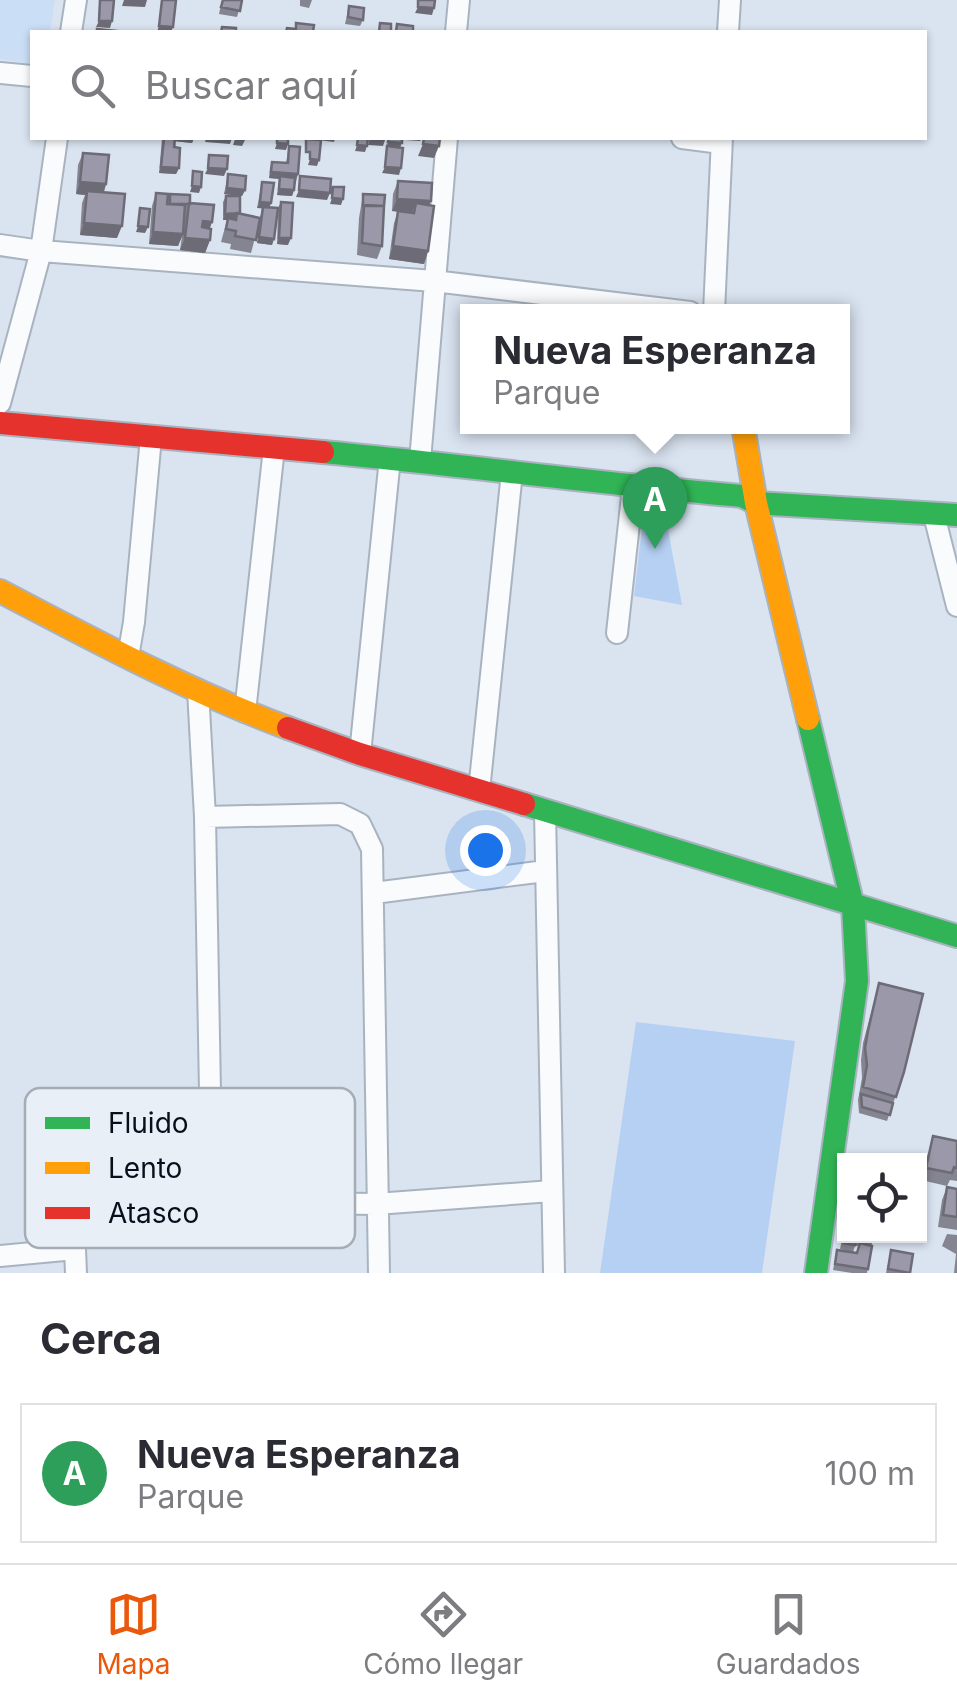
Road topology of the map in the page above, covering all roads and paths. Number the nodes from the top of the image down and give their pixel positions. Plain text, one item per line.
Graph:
1 (76, 0) edge
2 (459, 0) edge
3 (730, 0) edge
4 (71, 30) edge
5 (456, 30) edge
6 (728, 30) edge
7 (0, 73) edge
8 (30, 76) edge
9 (57, 140) edge
10 (448, 140) edge
11 (721, 140) edge
12 (0, 245) edge
13 (41, 251) junction
14 (434, 282) junction
15 (622, 304) edge
16 (714, 304) edge
17 (0, 403) edge
18 (0, 423) edge
19 (744, 434) edge
20 (151, 437) junction
21 (274, 448) junction
22 (390, 458) junction
23 (420, 461) junction
24 (512, 472) junction
25 (633, 487) junction
26 (756, 503) junction
27 (946, 515) edge
28 (0, 591) edge
29 (957, 606) edge
30 (618, 633) dead end
31 (128, 656) junction
32 (198, 690) junction
33 (245, 712) junction
34 (360, 754) junction
35 (479, 791) junction
36 (545, 811) junction
37 (205, 818) junction
38 (545, 872) junction
39 (374, 893) junction
40 (853, 906) junction
41 (957, 936) edge
42 (210, 1088) edge
43 (552, 1191) junction
44 (355, 1204) edge
45 (376, 1204) junction
46 (0, 1256) edge
47 (76, 1273) edge
48 (379, 1273) edge
49 (554, 1273) edge
50 (816, 1273) edge

1 - 4 street
2 - 5 street
3 - 6 street
7 - 8 street
9 - 13 street
10 - 14 street
11 - 16 street
12 - 13 street
13 - 14 street
13 - 17 street
14 - 15 street
14 - 23 street
18 - 20 street
19 - 26 street
20 - 21 street
20 - 31 street
21 - 22 street
21 - 33 street
22 - 23 street
22 - 34 street
23 - 24 street
24 - 25 street
24 - 35 street
25 - 26 street
25 - 30 street
26 - 27 street
26 - 40 street
27 - 29 street
28 - 31 street
31 - 32 street
32 - 33 street
32 - 37 street
33 - 34 street
34 - 35 street
35 - 36 street
36 - 38 street
36 - 40 street
37 - 39 street
37 - 42 street
38 - 39 street
38 - 43 street
39 - 45 street
40 - 41 street
40 - 50 street
43 - 45 street
43 - 49 street
44 - 45 street
45 - 48 street
46 - 47 street

